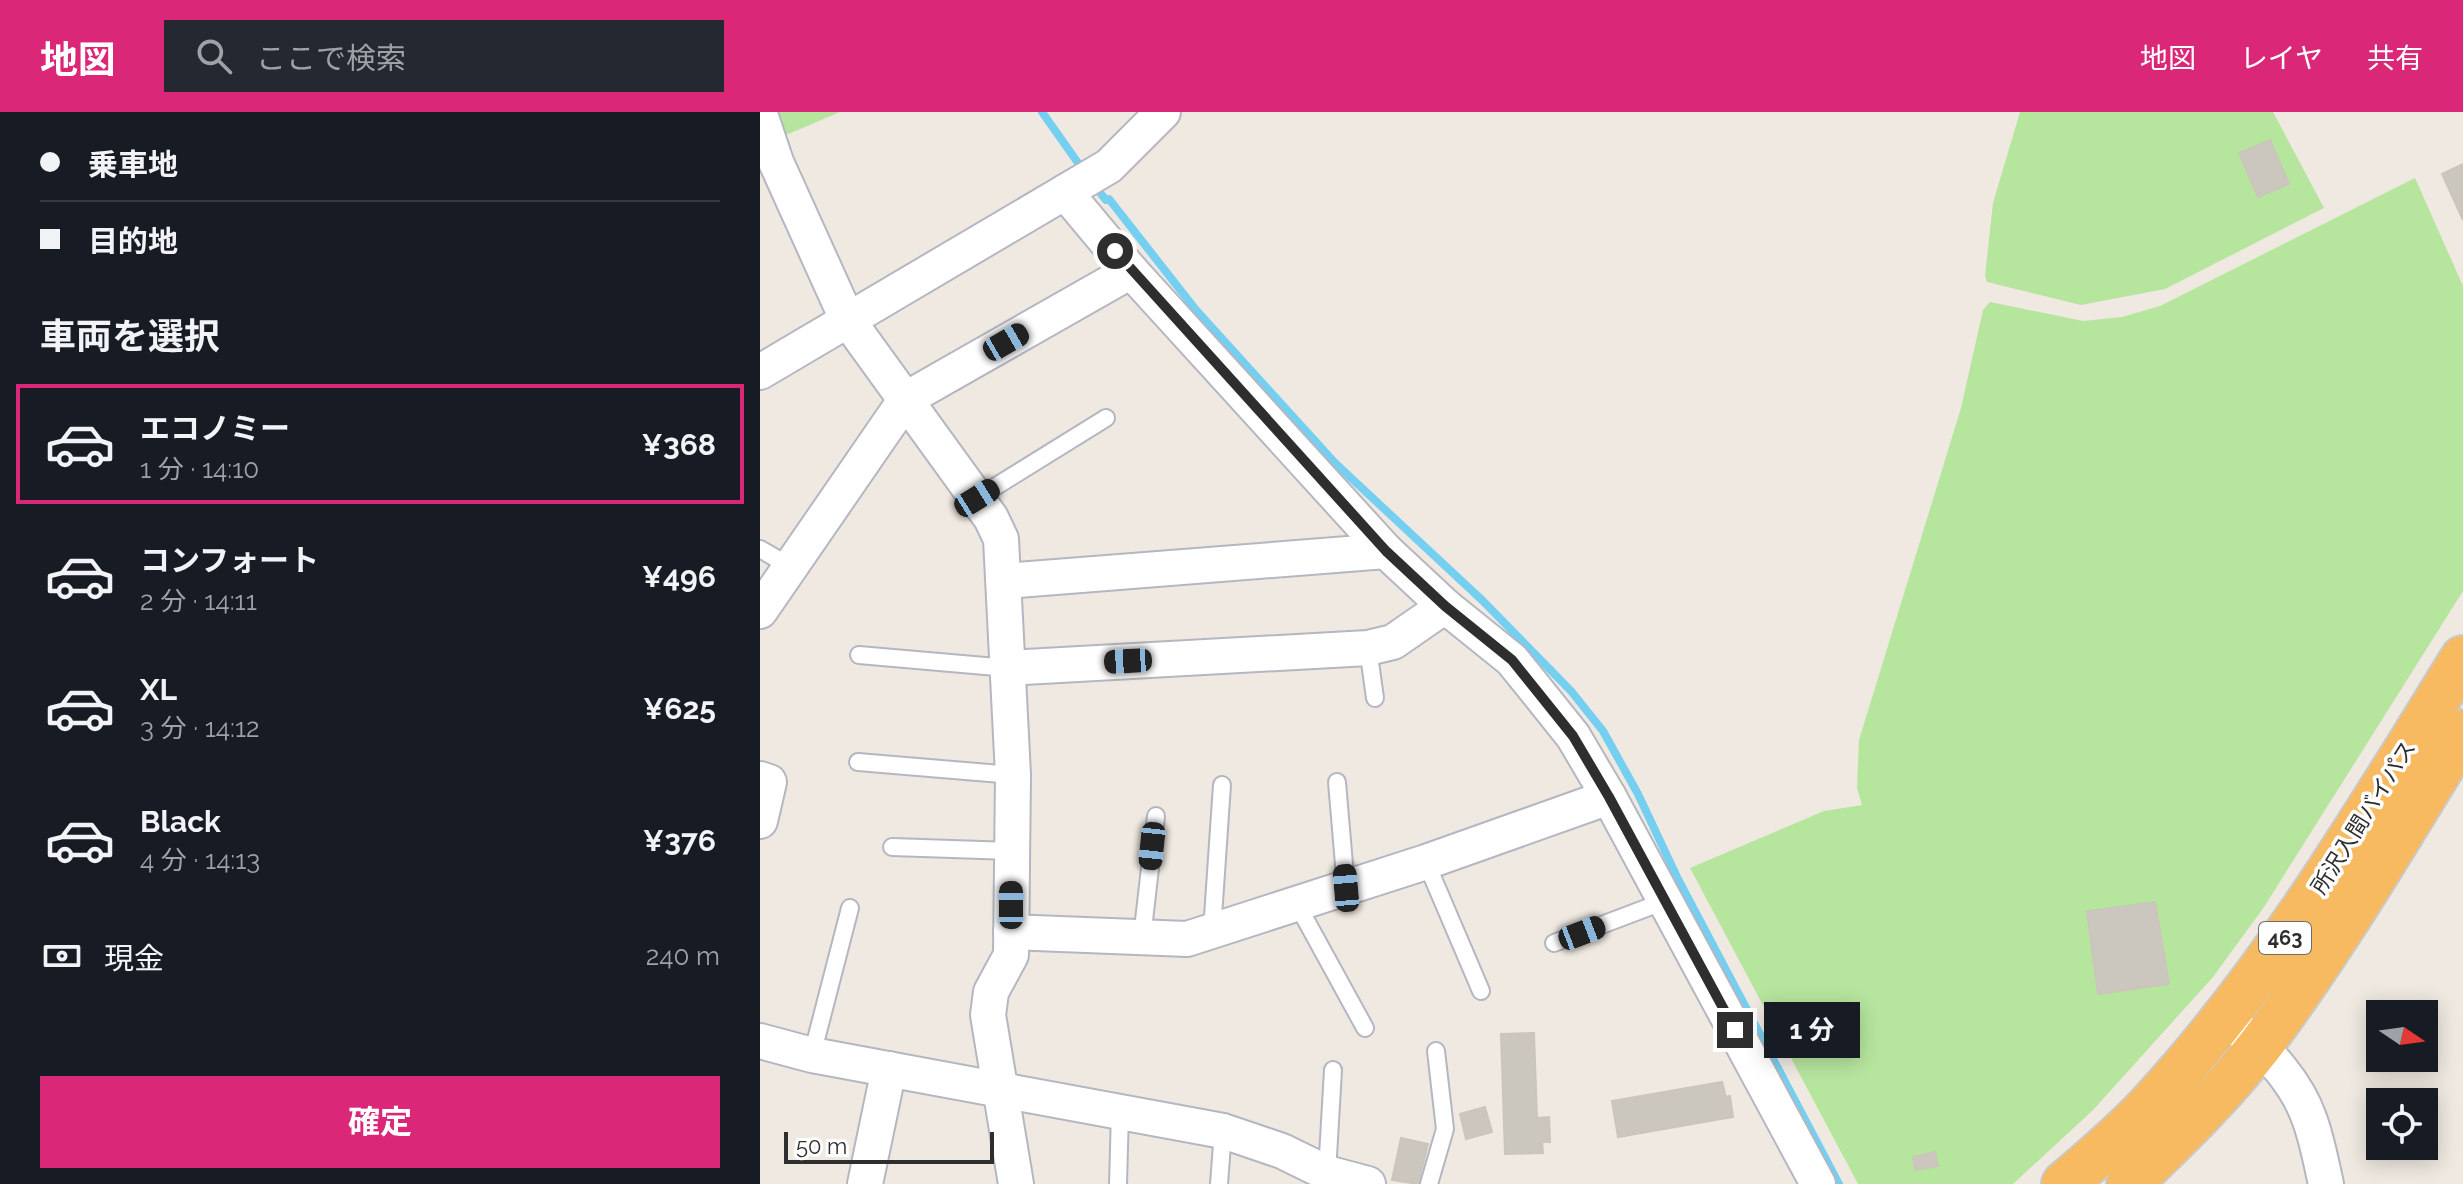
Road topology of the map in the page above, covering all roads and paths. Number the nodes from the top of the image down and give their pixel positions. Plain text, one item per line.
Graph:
1 (1163, 112) edge
2 (760, 114) edge
3 (1065, 192) junction
4 (1131, 271) junction
5 (847, 319) junction
6 (760, 372) edge
7 (906, 399) junction
8 (1106, 418) dead end
9 (977, 498) junction
10 (760, 549) edge
11 (1386, 551) junction
12 (791, 567) junction
13 (1005, 581) junction
14 (1445, 606) junction
15 (760, 611) edge
16 (1368, 648) junction
17 (859, 655) dead end
18 (2463, 658) edge
19 (1008, 668) junction
20 (1375, 698) dead end
21 (2463, 732) edge
22 (858, 762) dead end
23 (1013, 775) junction
24 (760, 779) edge
25 (1337, 782) dead end
26 (1222, 785) dead end
27 (1609, 797) junction
28 (1156, 816) dead end
29 (760, 821) edge
30 (892, 847) dead end
31 (1012, 851) junction
32 (1426, 862) junction
33 (1346, 888) junction
34 (1665, 901) junction
35 (1297, 904) junction
36 (850, 908) dead end
37 (1212, 931) junction
38 (1011, 932) junction
39 (1142, 938) junction
40 (1554, 943) dead end
41 (1481, 991) dead end
42 (2225, 1019) junction
43 (1365, 1028) dead end
44 (760, 1041) edge
45 (2260, 1045) junction
46 (1436, 1051) dead end
47 (812, 1055) junction
48 (889, 1069) junction
49 (1333, 1070) dead end
50 (1000, 1089) junction
51 (1120, 1112) junction
52 (1223, 1131) junction
53 (1327, 1179) edge
54 (865, 1184) edge
55 (1016, 1184) edge
56 (1118, 1184) edge
57 (1219, 1184) edge
58 (1368, 1184) edge
59 (1429, 1184) edge
60 (1818, 1184) edge
61 (2064, 1184) edge
62 (2129, 1184) edge
63 (2326, 1184) edge

1 - 3 street
2 - 5 street
3 - 4 street
3 - 5 street
4 - 7 street
4 - 11 street
5 - 6 street
5 - 7 street
7 - 9 street
7 - 12 street
8 - 9 lane
9 - 13 street
10 - 12 lane
11 - 13 street
11 - 14 street
12 - 15 street
13 - 19 street
14 - 16 street
14 - 27 street
16 - 19 street
16 - 20 lane
17 - 19 lane
18 - 42 highway, 所沢入間バイパス / 463
19 - 23 street
21 - 45 highway, 所沢入間バイパス / 463
22 - 23 lane
23 - 31 street
24 - 29 street
25 - 33 lane
26 - 37 lane
27 - 32 street
27 - 34 street
28 - 39 lane
30 - 31 lane
31 - 38 street
32 - 33 street
32 - 41 lane
33 - 35 street
34 - 40 lane
34 - 60 street
35 - 37 street
35 - 43 lane
36 - 47 lane
37 - 39 street
38 - 39 street
38 - 50 street
42 - 45 street
42 - 61 highway, 所沢入間バイパス / 463
44 - 47 street
45 - 62 highway, 所沢入間バイパス / 463
45 - 63 street
46 - 59 lane
47 - 48 street
48 - 50 street
48 - 54 street
49 - 53 lane
50 - 51 street
50 - 55 street
51 - 52 street
51 - 56 lane
52 - 53 street
52 - 57 lane
53 - 58 street

